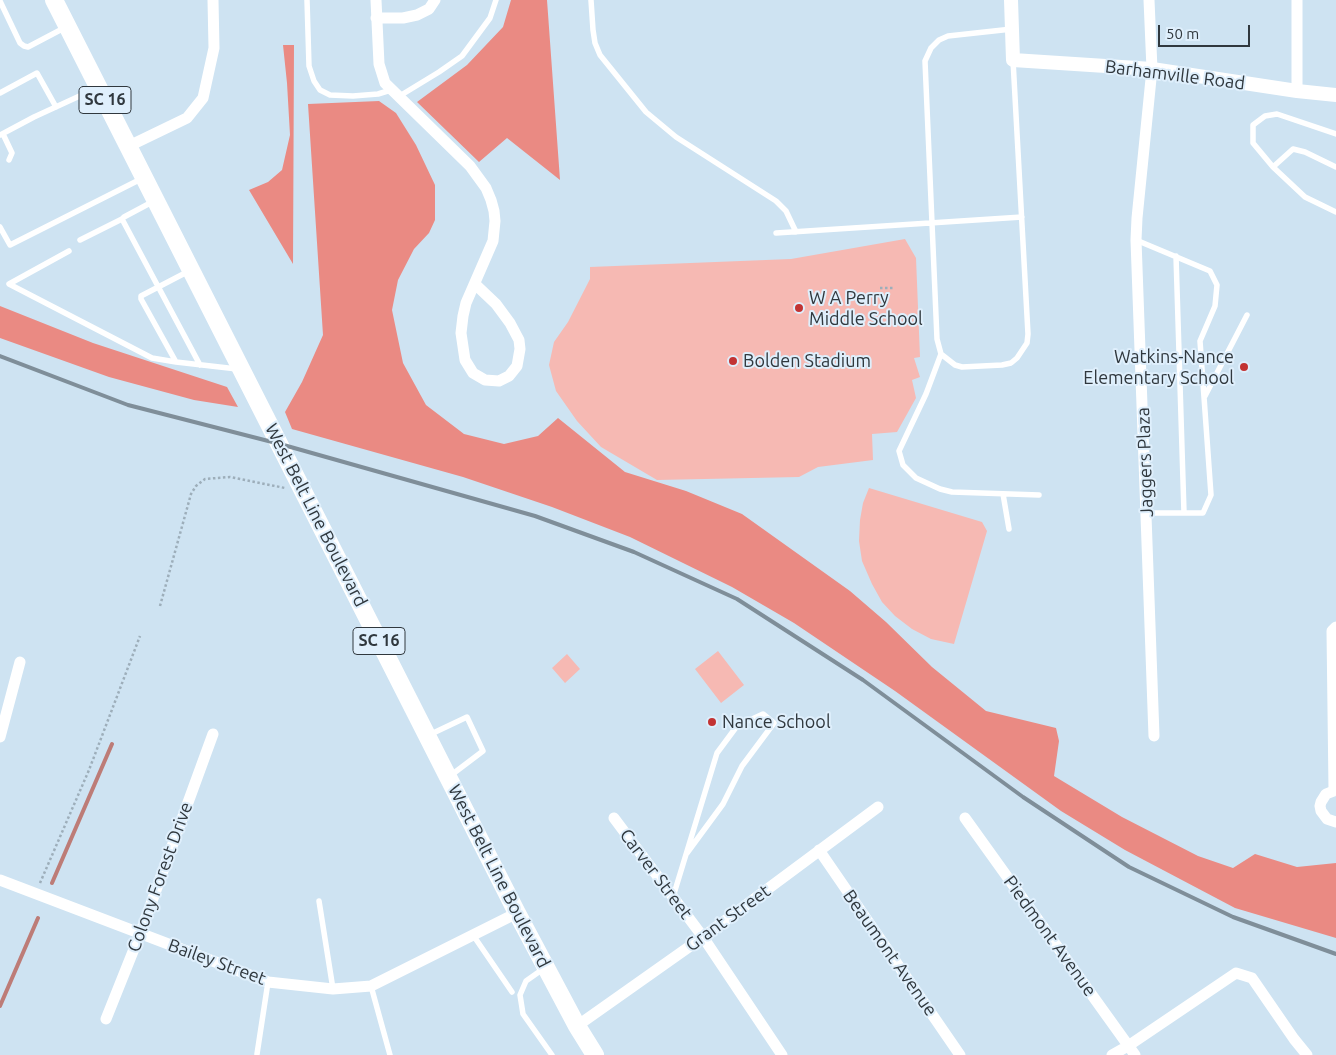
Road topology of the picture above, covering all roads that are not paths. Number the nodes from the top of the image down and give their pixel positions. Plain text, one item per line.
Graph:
1 (54, 0) edge
2 (213, 0) edge
3 (306, 0) edge
4 (376, 0) edge
5 (435, 0) edge
6 (496, 0) edge
7 (591, 0) edge
8 (1011, 0) edge
9 (1149, 0) edge
10 (1297, 0) edge
11 (0, 1) edge
12 (376, 18) junction
13 (68, 26) junction
14 (1012, 29) junction
15 (1013, 60) junction
16 (1152, 69) junction
17 (99, 88) junction
18 (1297, 91) junction
19 (0, 93) edge
20 (394, 94) junction
21 (1336, 95) edge
22 (56, 107) junction
23 (1, 134) edge
24 (1336, 134) edge
25 (129, 146) junction
26 (8, 160) dead end
27 (1273, 167) junction
28 (1336, 167) edge
29 (145, 177) junction
30 (156, 200) junction
31 (1336, 212) edge
32 (1022, 217) junction
33 (122, 219) junction
34 (932, 222) junction
35 (0, 227) edge
36 (796, 232) junction
37 (776, 233) dead end
38 (80, 240) dead end
39 (1136, 240) junction
40 (69, 251) dead end
41 (1176, 256) junction
42 (191, 270) junction
43 (476, 285) junction
44 (158, 287) junction
45 (1246, 315) dead end
46 (941, 354) junction
47 (176, 362) junction
48 (200, 365) junction
49 (242, 370) junction
50 (1204, 398) junction
51 (1003, 494) junction
52 (1039, 495) dead end
53 (1146, 513) junction
54 (1184, 514) junction
55 (1008, 529) dead end
56 (1336, 627) edge
57 (20, 662) dead end
58 (213, 734) dead end
59 (428, 736) junction
60 (1154, 736) dead end
61 (0, 737) edge
62 (448, 777) junction
63 (1335, 790) edge
64 (878, 807) dead end
65 (614, 818) dead end
66 (965, 818) dead end
67 (1336, 822) edge
68 (819, 850) junction
69 (687, 853) junction
70 (0, 880) edge
71 (673, 897) junction
72 (319, 901) dead end
73 (517, 913) junction
74 (140, 934) junction
75 (473, 935) junction
76 (703, 937) junction
77 (546, 967) junction
78 (268, 982) junction
79 (371, 986) junction
80 (333, 989) junction
81 (512, 992) dead end
82 (106, 1019) dead end
83 (577, 1026) junction
84 (1132, 1050) edge
85 (257, 1054) edge
86 (390, 1055) edge
87 (552, 1055) edge
88 (595, 1055) edge
89 (782, 1055) edge
90 (960, 1055) edge
91 (1112, 1055) edge
92 (1306, 1055) edge

1 - 13 main road, West Belt Line Boulevard / SC 16
2 - 25 street
3 - 20 lane
4 - 12 street
5 - 12 street
6 - 20 lane
7 - 36 lane
8 - 14 street
9 - 16 street, Jaggers Plaza
10 - 18 street
11 - 13 lane
12 - 20 street
13 - 17 main road, West Belt Line Boulevard / SC 16
14 - 15 street
14 - 34 lane
15 - 16 street, Barhamville Road
15 - 32 lane
16 - 18 street, Barhamville Road
16 - 39 street, Jaggers Plaza
17 - 22 lane
17 - 25 main road, West Belt Line Boulevard / SC 16
18 - 21 street, Barhamville Road
19 - 22 lane
20 - 43 street
22 - 23 lane
23 - 26 lane
24 - 27 lane
25 - 29 main road, West Belt Line Boulevard / SC 16
27 - 28 lane
27 - 31 lane
29 - 30 main road, West Belt Line Boulevard / SC 16
29 - 35 lane
30 - 33 lane
30 - 42 main road, West Belt Line Boulevard / SC 16
32 - 34 lane
32 - 46 lane
33 - 38 lane
33 - 44 lane
34 - 36 lane
34 - 46 lane
36 - 37 lane
39 - 41 lane
39 - 53 street, Jaggers Plaza
40 - 47 lane
41 - 50 lane
41 - 54 lane
42 - 44 lane
42 - 49 main road, West Belt Line Boulevard / SC 16
43 - 43 street
44 - 47 lane
44 - 48 lane
45 - 50 lane
46 - 51 lane
47 - 48 lane
48 - 49 lane
49 - 59 main road, West Belt Line Boulevard / SC 16
50 - 54 lane
51 - 52 lane
51 - 55 lane
53 - 54 lane
53 - 60 street, Jaggers Plaza
56 - 63 street
57 - 61 street
58 - 74 street, Colony Forest Drive
59 - 62 main road, West Belt Line Boulevard / SC 16
59 - 62 lane
62 - 73 main road, West Belt Line Boulevard / SC 16
63 - 67 street
64 - 68 street, Grant Street
65 - 71 street, Carver Street
66 - 84 street, Piedmont Avenue
68 - 76 street, Grant Street
68 - 90 street, Beaumont Avenue
69 - 69 lane
69 - 71 lane
70 - 74 street, Bailey Street
71 - 76 street, Carver Street
72 - 80 lane
73 - 75 street, Bailey Street
73 - 77 main road, West Belt Line Boulevard / SC 16
74 - 78 street, Bailey Street
74 - 82 street, Colony Forest Drive
75 - 79 street, Bailey Street
75 - 81 lane
76 - 83 street, Grant Street
76 - 89 street, Carver Street
77 - 83 main road, West Belt Line Boulevard / SC 16
77 - 87 lane
78 - 80 street, Bailey Street
78 - 85 lane
79 - 80 street, Bailey Street
79 - 86 lane
83 - 88 main road, West Belt Line Boulevard / SC 16
84 - 91 street
84 - 92 street

